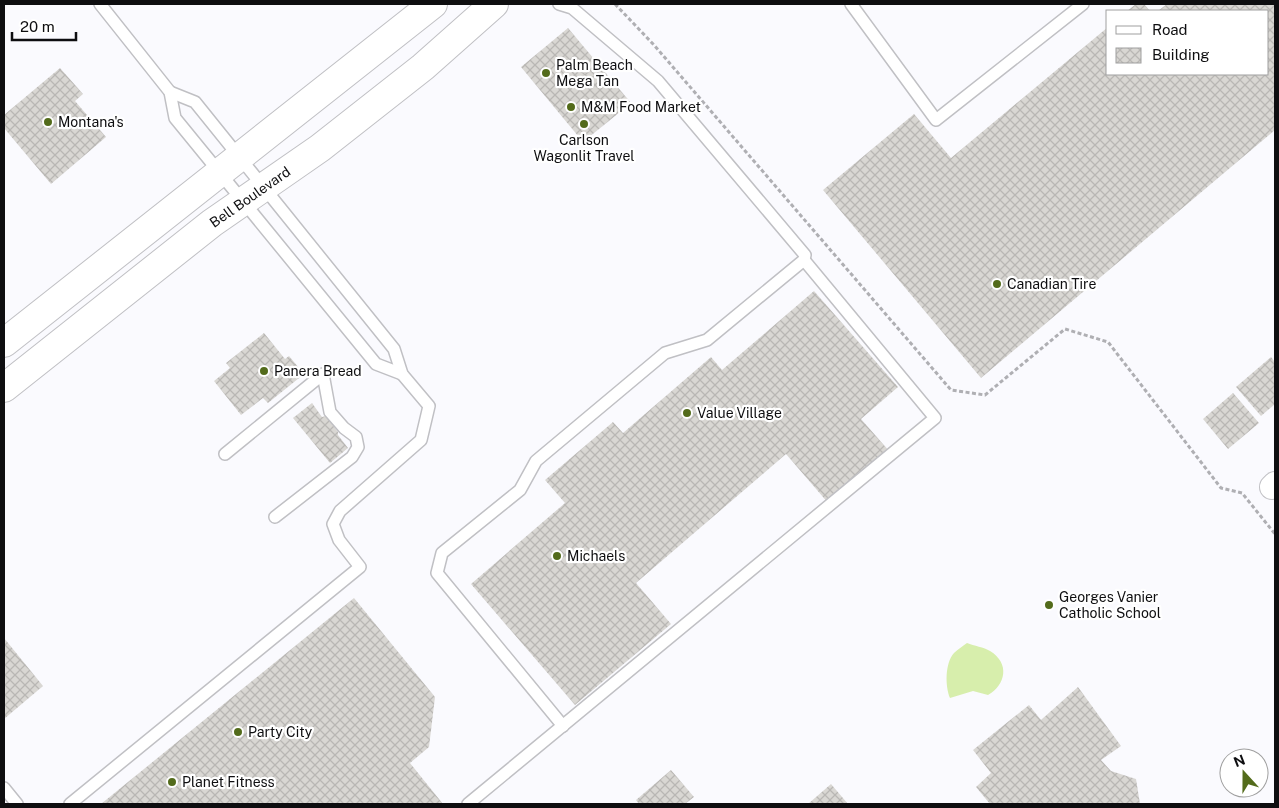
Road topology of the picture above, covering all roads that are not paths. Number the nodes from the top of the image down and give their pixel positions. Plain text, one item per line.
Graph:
1 (100, 4) edge
2 (433, 4) edge
3 (494, 4) edge
4 (558, 4) edge
5 (851, 4) edge
6 (1083, 4) edge
7 (571, 6) edge
8 (170, 92) junction
9 (240, 156) junction
10 (218, 173) junction
11 (264, 187) junction
12 (242, 202) junction
13 (804, 260) junction
14 (4, 343) edge
15 (402, 374) junction
16 (4, 388) edge
17 (225, 454) dead end
18 (275, 517) dead end
19 (563, 726) junction
20 (4, 788) edge
21 (17, 804) edge
22 (70, 804) edge
23 (468, 804) edge

1 - 8 lane
2 - 9 main road
3 - 11 main road, Bell Boulevard
4 - 7 lane
5 - 6 lane
7 - 13 lane
8 - 9 lane
8 - 10 lane
9 - 10 main road
9 - 11 lane
10 - 12 lane
10 - 14 main road
11 - 12 main road, Bell Boulevard
11 - 15 lane
12 - 15 lane
12 - 16 main road, Bell Boulevard
13 - 19 lane
13 - 19 lane
15 - 22 lane
17 - 18 lane
19 - 23 lane
20 - 21 lane

